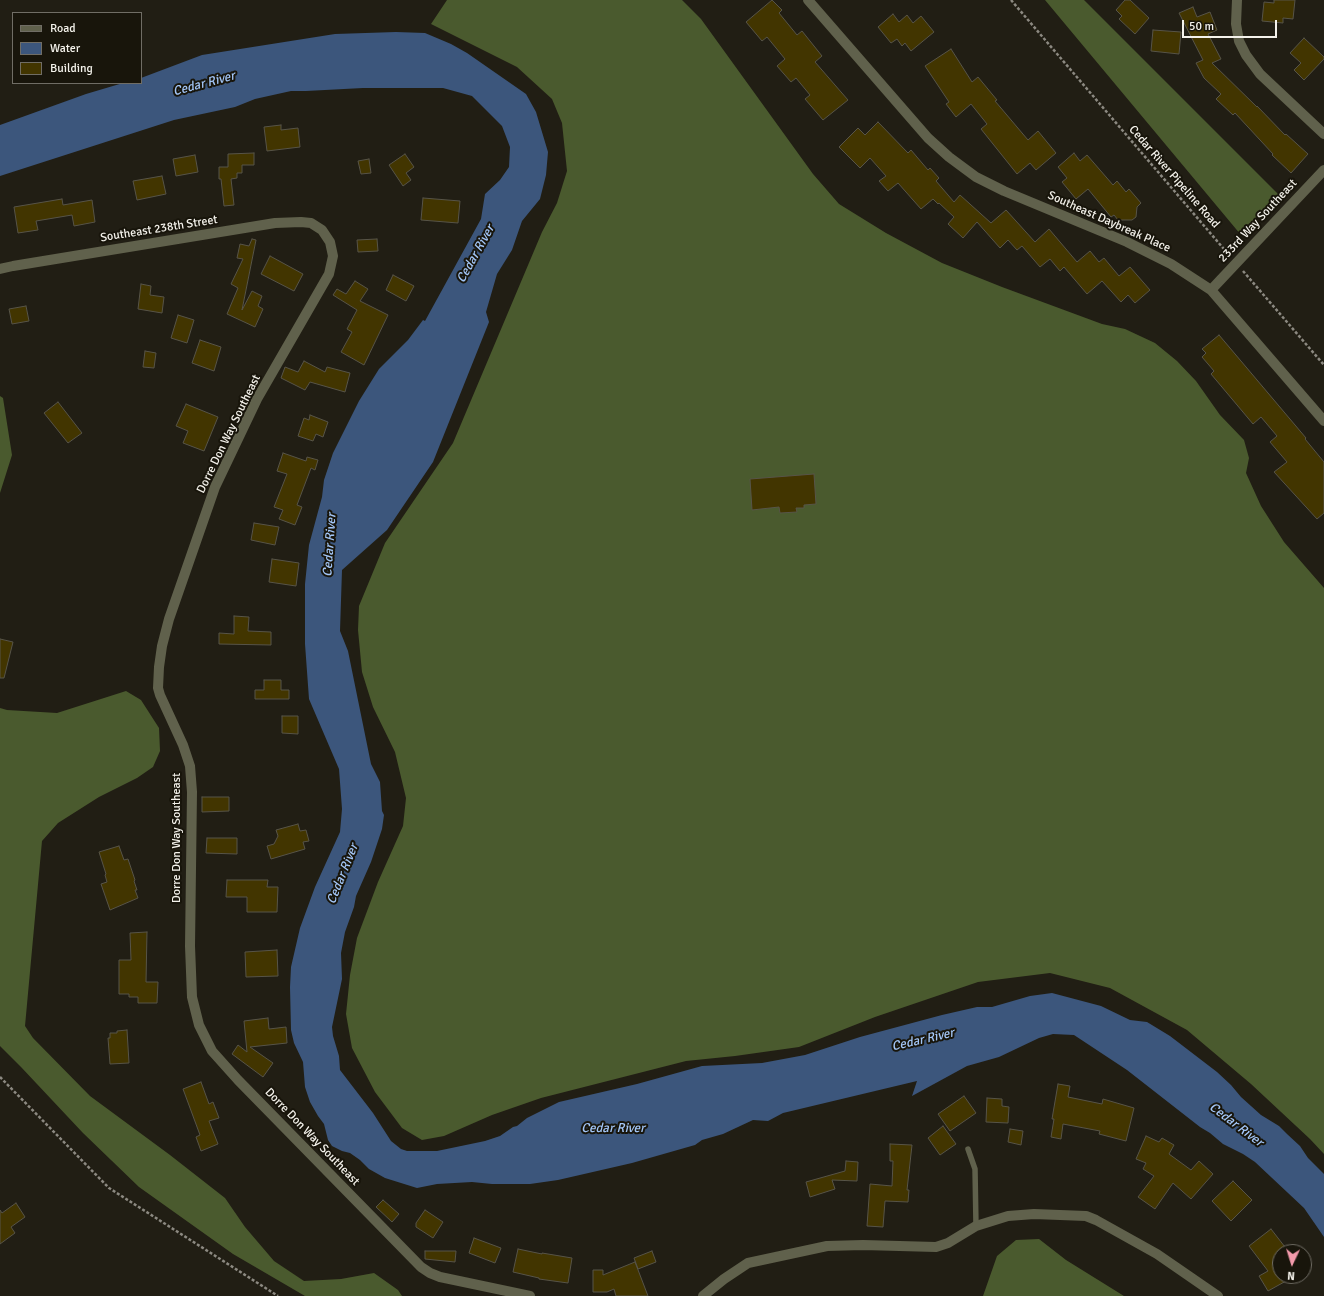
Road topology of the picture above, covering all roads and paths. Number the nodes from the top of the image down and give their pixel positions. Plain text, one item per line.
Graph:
1 (808, 0) edge
2 (1011, 0) edge
3 (1237, 0) edge
4 (1324, 134) edge
5 (1324, 170) edge
6 (322, 230) joint
7 (1236, 262) junction
8 (0, 269) edge
9 (1211, 290) junction
10 (1324, 365) edge
11 (1324, 422) edge
12 (0, 1077) edge
13 (968, 1149) dead end
14 (976, 1226) junction
15 (278, 1296) edge
16 (530, 1296) edge
17 (703, 1296) edge
18 (1218, 1296) edge

1 - 9 street, Southeast Daybreak Place
2 - 7 path, Cedar River Pipeline Road
3 - 4 street
5 - 7 street, 233rd Way Southeast
6 - 8 street, Southeast 238th Street
6 - 16 street, Dorre Don Way Southeast
7 - 9 street, 233rd Way Southeast
7 - 10 path, Cedar River Pipeline Road
9 - 11 street, Southeast Daybreak Place
12 - 15 path
13 - 14 lane
14 - 17 street
14 - 18 street

